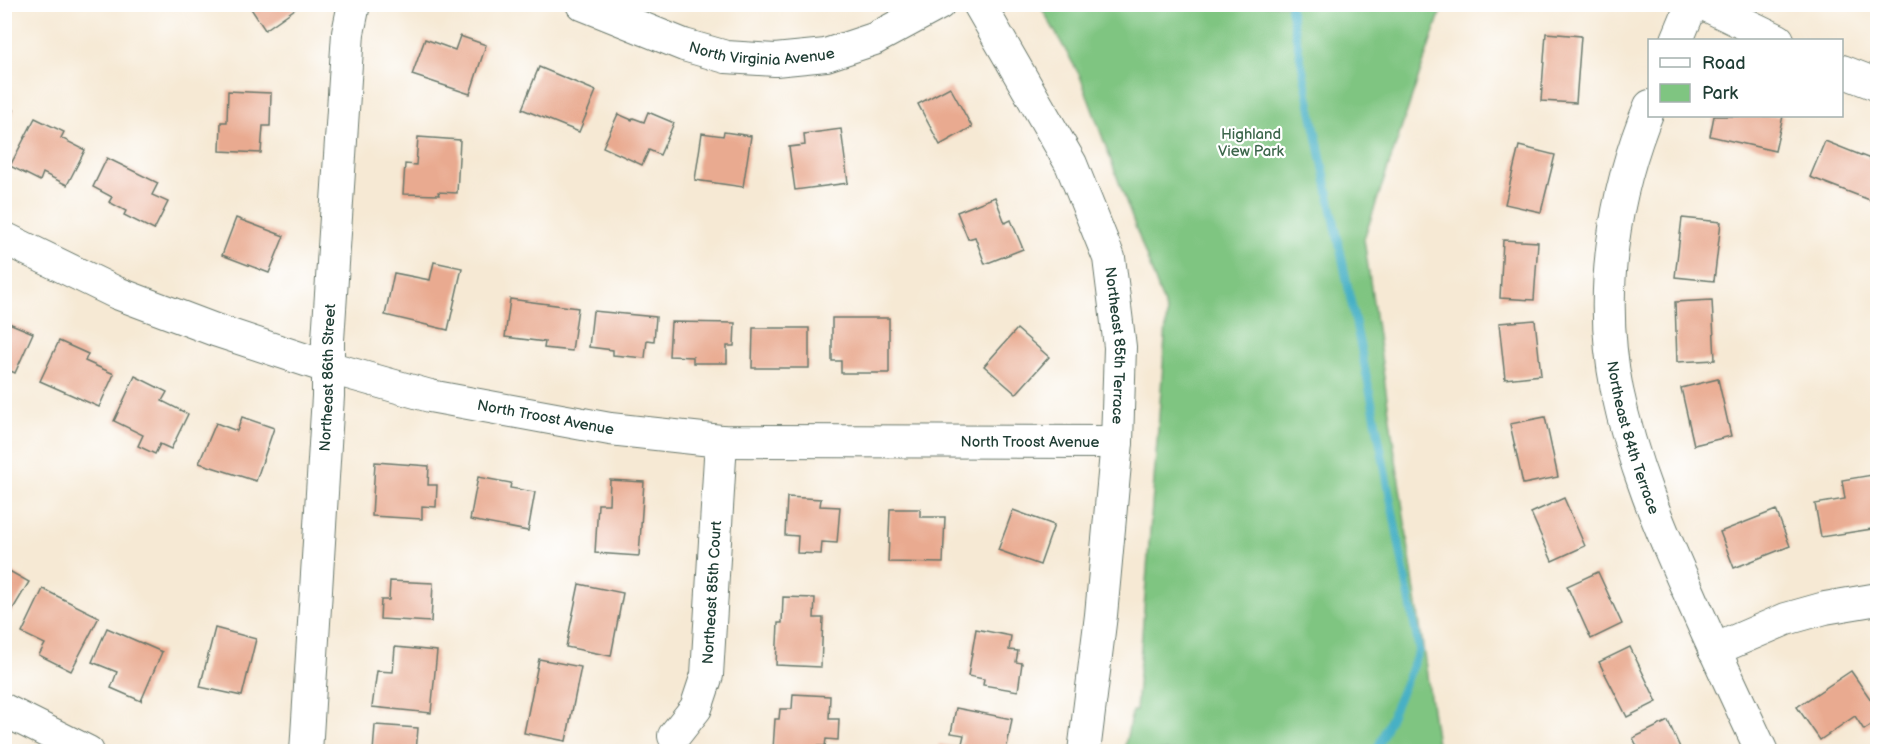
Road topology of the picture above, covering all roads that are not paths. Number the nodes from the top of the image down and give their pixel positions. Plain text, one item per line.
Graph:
1 (354, 4) edge
2 (582, 4) edge
3 (939, 4) edge
4 (979, 4) edge
5 (1692, 4) edge
6 (1704, 4) edge
7 (1677, 39) edge
8 (1776, 39) edge
9 (1843, 71) edge
10 (1878, 85) edge
11 (1648, 111) edge
12 (4, 238) edge
13 (327, 367) junction
14 (721, 441) junction
15 (1117, 442) junction
16 (1878, 599) edge
17 (1714, 650) junction
18 (4, 710) edge
19 (674, 736) dead end
20 (88, 752) edge
21 (306, 752) edge
22 (1084, 752) edge
23 (1762, 752) edge

1 - 13 street, Northeast 86th Street
2 - 3 street, North Virginia Avenue
4 - 15 street, Northeast 85th Terrace
5 - 7 street
6 - 8 street
9 - 10 street
11 - 17 street, Northeast 84th Terrace
12 - 13 street, North Troost Avenue
13 - 14 street, North Troost Avenue
13 - 21 street, Northeast 86th Street
14 - 15 street, North Troost Avenue
14 - 19 street, Northeast 85th Court
15 - 22 street, Northeast 85th Terrace
16 - 17 street
17 - 23 street, Northeast 84th Terrace
18 - 20 street

